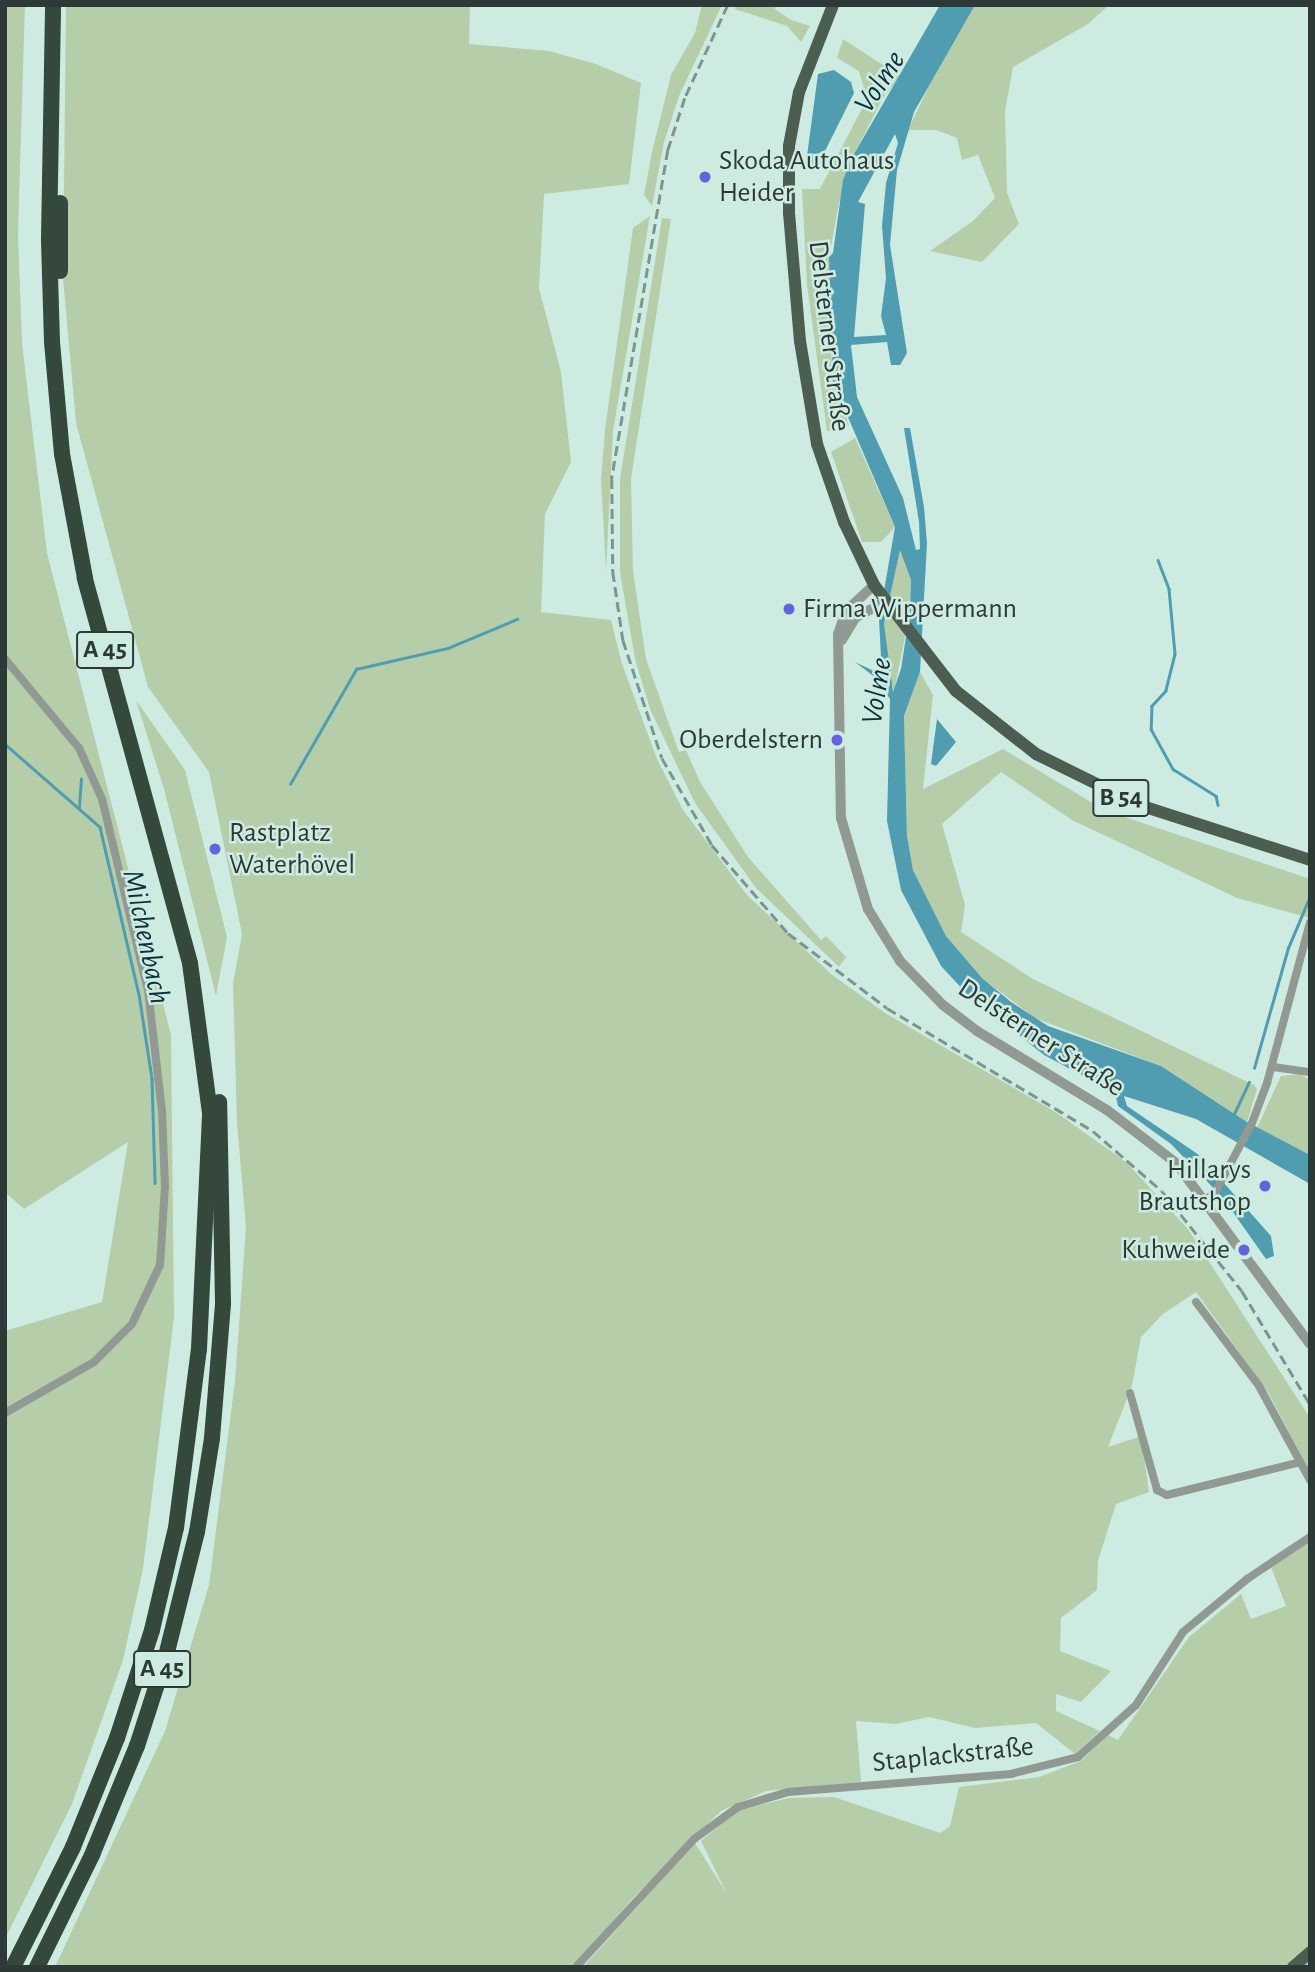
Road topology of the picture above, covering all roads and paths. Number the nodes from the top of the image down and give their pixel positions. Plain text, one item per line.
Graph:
1 (53, 5) edge
2 (61, 5) edge
3 (833, 5) edge
4 (874, 585) junction
5 (884, 601) junction
6 (840, 646) junction
7 (5, 659) edge
8 (1310, 860) edge
9 (1310, 923) edge
10 (1273, 1067) junction
11 (1310, 1072) edge
12 (1211, 1195) junction
13 (1196, 1302) dead end
14 (1310, 1344) edge
15 (1130, 1393) dead end
16 (5, 1413) edge
17 (1300, 1462) junction
18 (1310, 1480) edge
19 (1310, 1537) edge
20 (1310, 1952) edge
21 (13, 1967) edge
22 (37, 1967) edge
23 (576, 1967) edge
24 (1293, 1967) edge

1 - 21 highway, A 45
2 - 22 highway, A 45
3 - 4 main road, Delsterner Straße / B 54
4 - 5 main road, Delsterner Straße / B 54
4 - 6 street, Delsterner Straße
5 - 6 street
5 - 8 main road, B 54
6 - 12 street, Delsterner Straße
7 - 16 street
9 - 10 street
10 - 11 street
10 - 12 street
12 - 14 street, Delsterner Straße
13 - 17 street
15 - 17 street
17 - 18 street
19 - 23 street, Staplackstraße
20 - 24 main road

